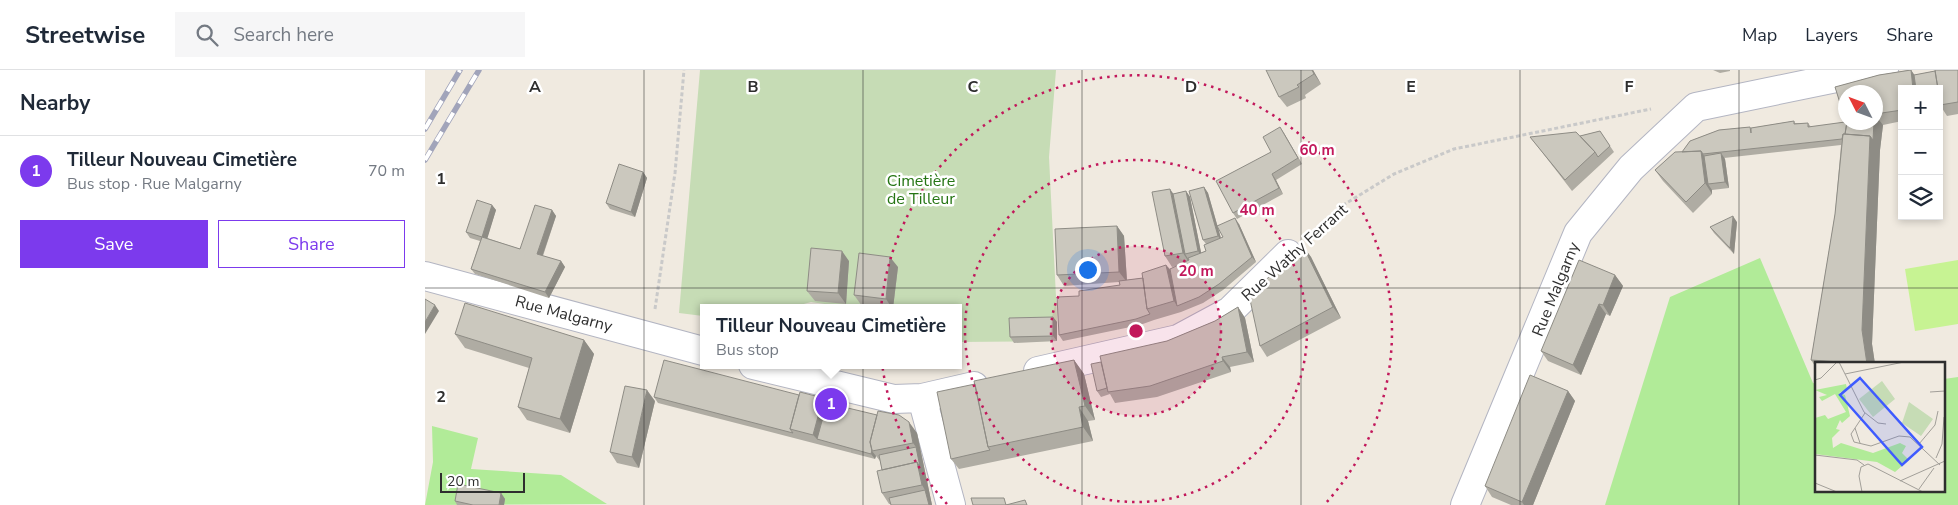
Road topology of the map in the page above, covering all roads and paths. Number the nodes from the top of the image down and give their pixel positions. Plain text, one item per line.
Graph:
1 (684, 70) edge
2 (1884, 70) edge
3 (1696, 107) junction
4 (1288, 254) joint
5 (425, 276) edge
6 (651, 337) junction
7 (700, 350) edge
8 (770, 369) edge
9 (922, 398) junction
10 (951, 505) edge
11 (1465, 505) edge

1 - 6 path
2 - 3 street
3 - 4 path, Rue Wathy Ferrant
3 - 11 street, Rue Malgarny
4 - 9 street, Rue Wathy Ferrant
5 - 6 street, Rue Malgarny
6 - 7 street, Rue Malgarny
8 - 9 street
9 - 10 street

